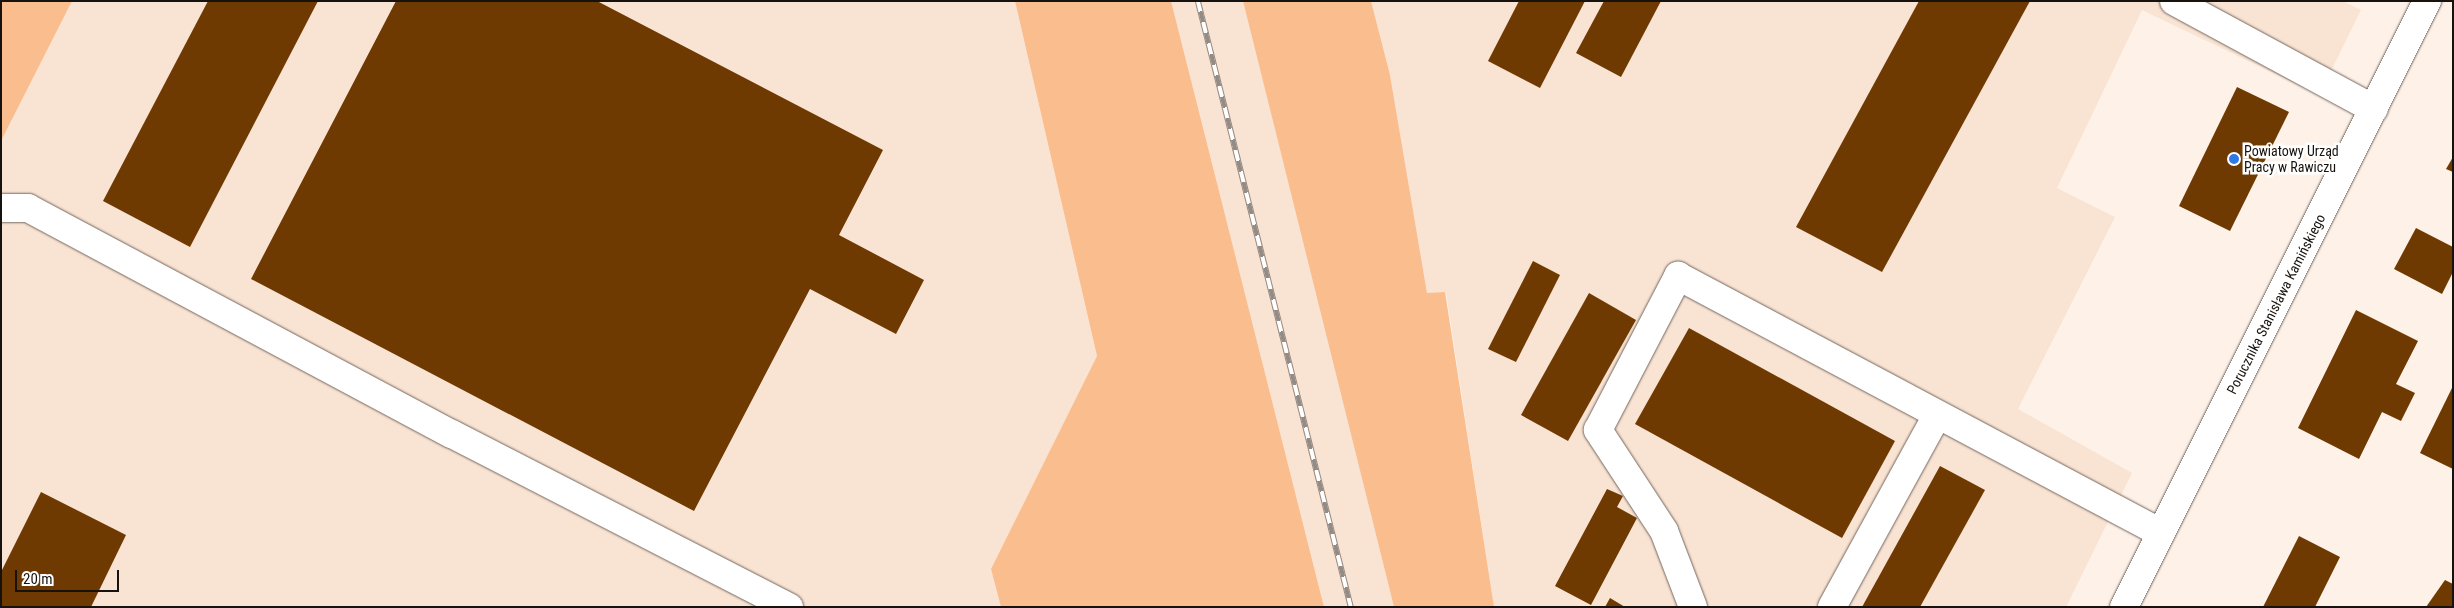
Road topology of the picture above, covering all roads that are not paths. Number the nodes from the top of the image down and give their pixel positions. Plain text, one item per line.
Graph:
1 (2174, 1) edge
2 (2427, 1) edge
3 (2374, 109) junction
4 (1, 208) edge
5 (1937, 415) junction
6 (2161, 533) junction
7 (789, 607) edge
8 (1693, 607) edge
9 (1832, 607) edge
10 (2124, 607) edge

1 - 3 street
2 - 3 street, Porucznika Stanisława Kamińskiego
3 - 6 street, Porucznika Stanisława Kamińskiego
4 - 7 street
5 - 6 street
5 - 8 street
5 - 9 street
6 - 10 street, Porucznika Stanisława Kamińskiego

